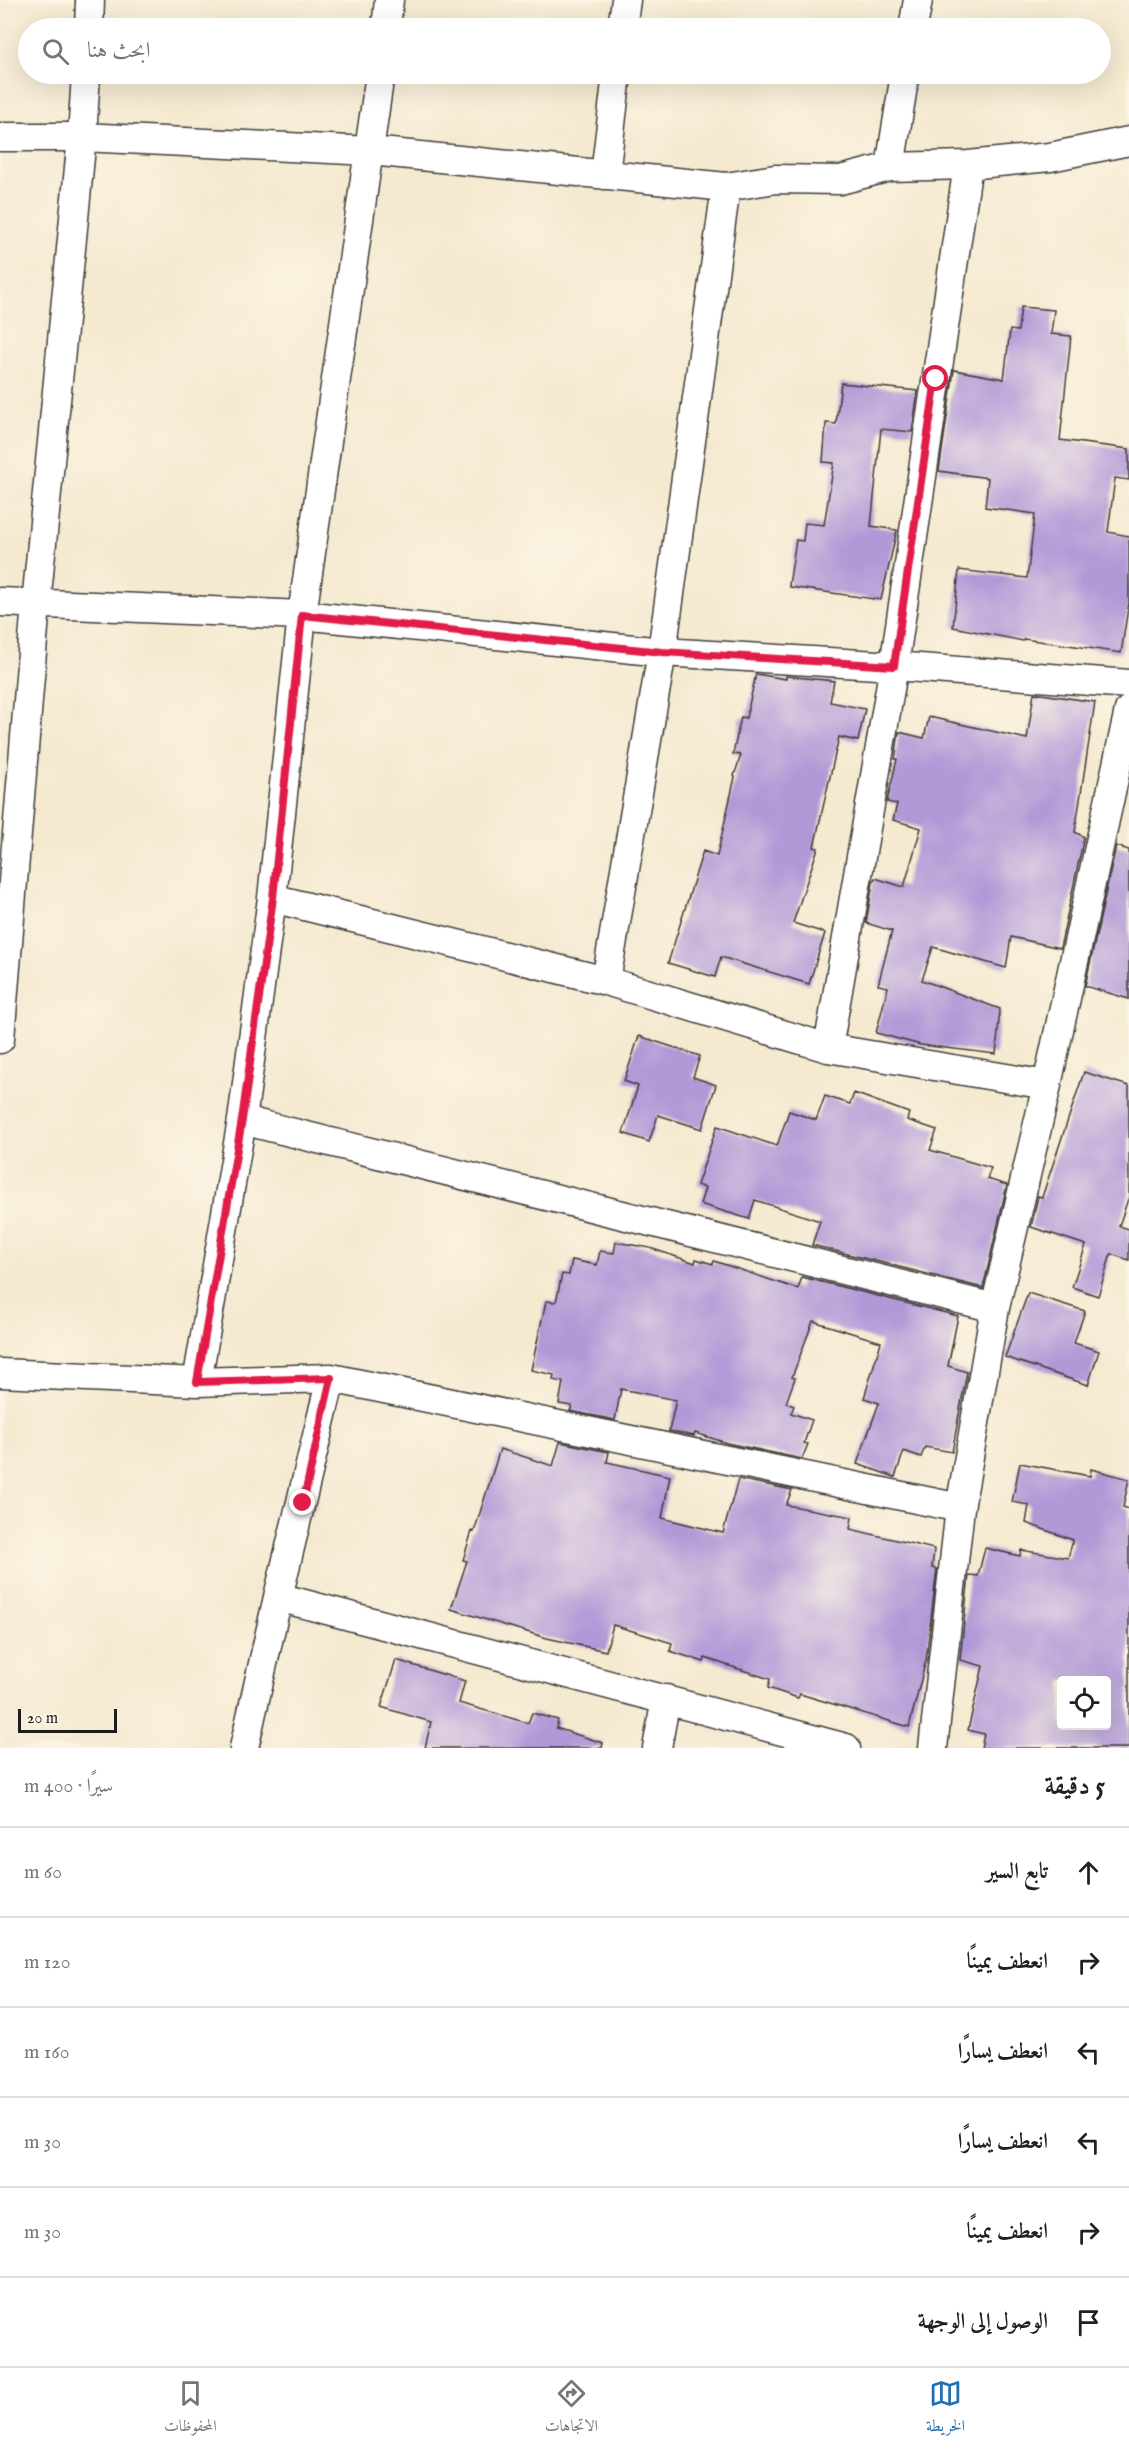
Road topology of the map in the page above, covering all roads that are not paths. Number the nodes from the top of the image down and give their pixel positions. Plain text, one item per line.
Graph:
1 (90, 0) edge
2 (389, 0) edge
3 (626, 0) edge
4 (918, 0) edge
5 (89, 18) edge
6 (387, 18) edge
7 (623, 18) edge
8 (915, 18) edge
9 (85, 84) edge
10 (379, 84) edge
11 (616, 84) edge
12 (903, 84) edge
13 (82, 136) junction
14 (0, 137) edge
15 (1129, 141) edge
16 (371, 151) junction
17 (968, 165) junction
18 (890, 167) junction
19 (605, 175) junction
20 (726, 187) junction
21 (0, 602) edge
22 (36, 604) junction
23 (302, 615) junction
24 (662, 652) junction
25 (894, 666) junction
26 (1129, 684) edge
27 (1129, 711) edge
28 (273, 898) junction
29 (606, 981) junction
30 (0, 1039) edge
31 (828, 1048) junction
32 (1047, 1085) junction
33 (242, 1120) junction
34 (994, 1308) junction
35 (0, 1373) edge
36 (331, 1378) junction
37 (197, 1382) junction
38 (960, 1508) junction
39 (278, 1597) junction
40 (666, 1699) junction
41 (244, 1748) edge
42 (657, 1748) edge
43 (846, 1748) edge
44 (933, 1748) edge

1 - 5 street
2 - 6 street
3 - 7 street
4 - 8 street
9 - 13 street
10 - 16 street
11 - 19 street
12 - 18 street
13 - 14 street
13 - 16 street
13 - 22 street
15 - 17 street
16 - 19 street
16 - 23 street
17 - 18 street
17 - 25 street
18 - 20 street
19 - 20 street
20 - 24 street
21 - 22 street
22 - 23 street
22 - 30 street
23 - 24 street
23 - 28 street
24 - 25 street
24 - 29 street
25 - 26 street
25 - 31 street
27 - 32 street
28 - 29 street
28 - 33 street
29 - 31 street
31 - 32 street
32 - 34 street
33 - 34 street
33 - 37 street
34 - 38 street
35 - 37 street
36 - 37 street
36 - 38 street
36 - 39 street
38 - 44 street
39 - 40 street
39 - 41 street
40 - 42 street
40 - 43 street

